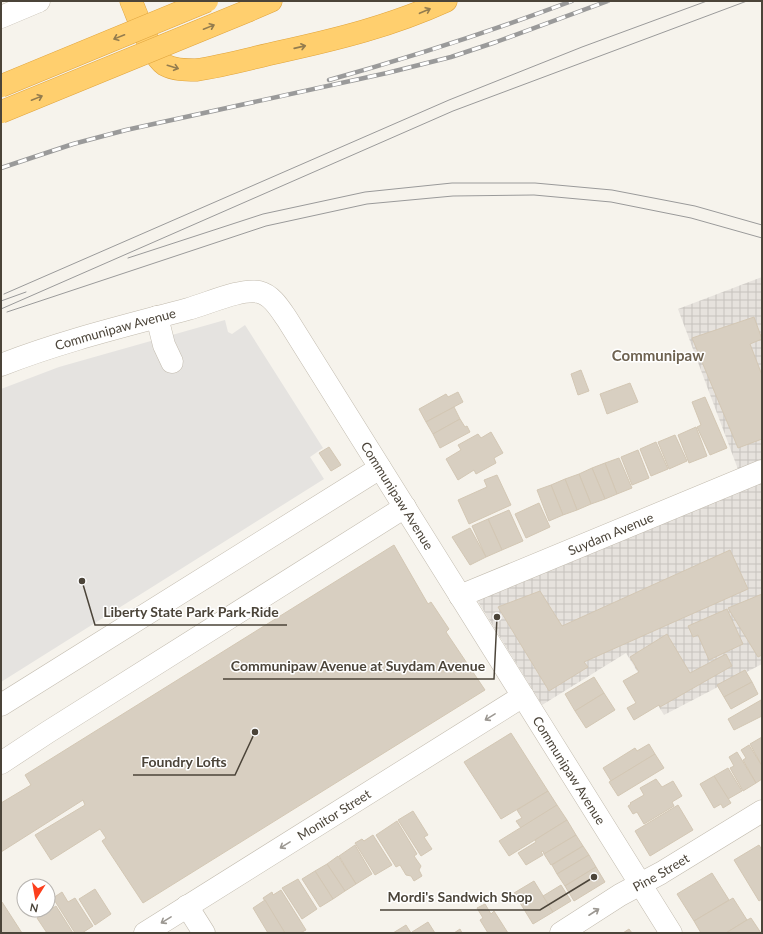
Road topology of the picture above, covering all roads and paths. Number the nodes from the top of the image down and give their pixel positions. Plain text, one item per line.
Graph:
1 (39, 1) edge
2 (131, 1) edge
3 (207, 1) edge
4 (271, 1) edge
5 (446, 1) edge
6 (1, 17) edge
7 (1, 86) edge
8 (1, 112) edge
9 (157, 317) junction
10 (172, 362) dead end
11 (1, 365) edge
12 (380, 468) junction
13 (762, 471) edge
14 (404, 507) junction
15 (460, 596) junction
16 (523, 696) junction
17 (1, 705) edge
18 (1, 763) edge
19 (762, 811) edge
20 (640, 885) junction
21 (187, 906) junction
22 (145, 933) edge
23 (204, 933) edge
24 (561, 933) edge
25 (671, 933) edge

1 - 6 street
2 -> 5 highway
3 -> 7 highway, bridge
8 -> 4 highway, bridge
9 - 10 street
9 - 11 street, Communipaw Avenue
9 - 12 street, Communipaw Avenue
12 - 14 street, Communipaw Avenue
12 - 17 street
13 - 15 street, Suydam Avenue
14 - 15 street, Communipaw Avenue
14 - 18 street
15 - 16 street, Communipaw Avenue
16 - 20 street, Communipaw Avenue
16 -> 21 street, Monitor Street
19 - 20 street, Pine Street
24 -> 20 street, Pine Street
20 - 25 street, Communipaw Avenue
21 -> 22 street, Monitor Street
21 - 23 street

